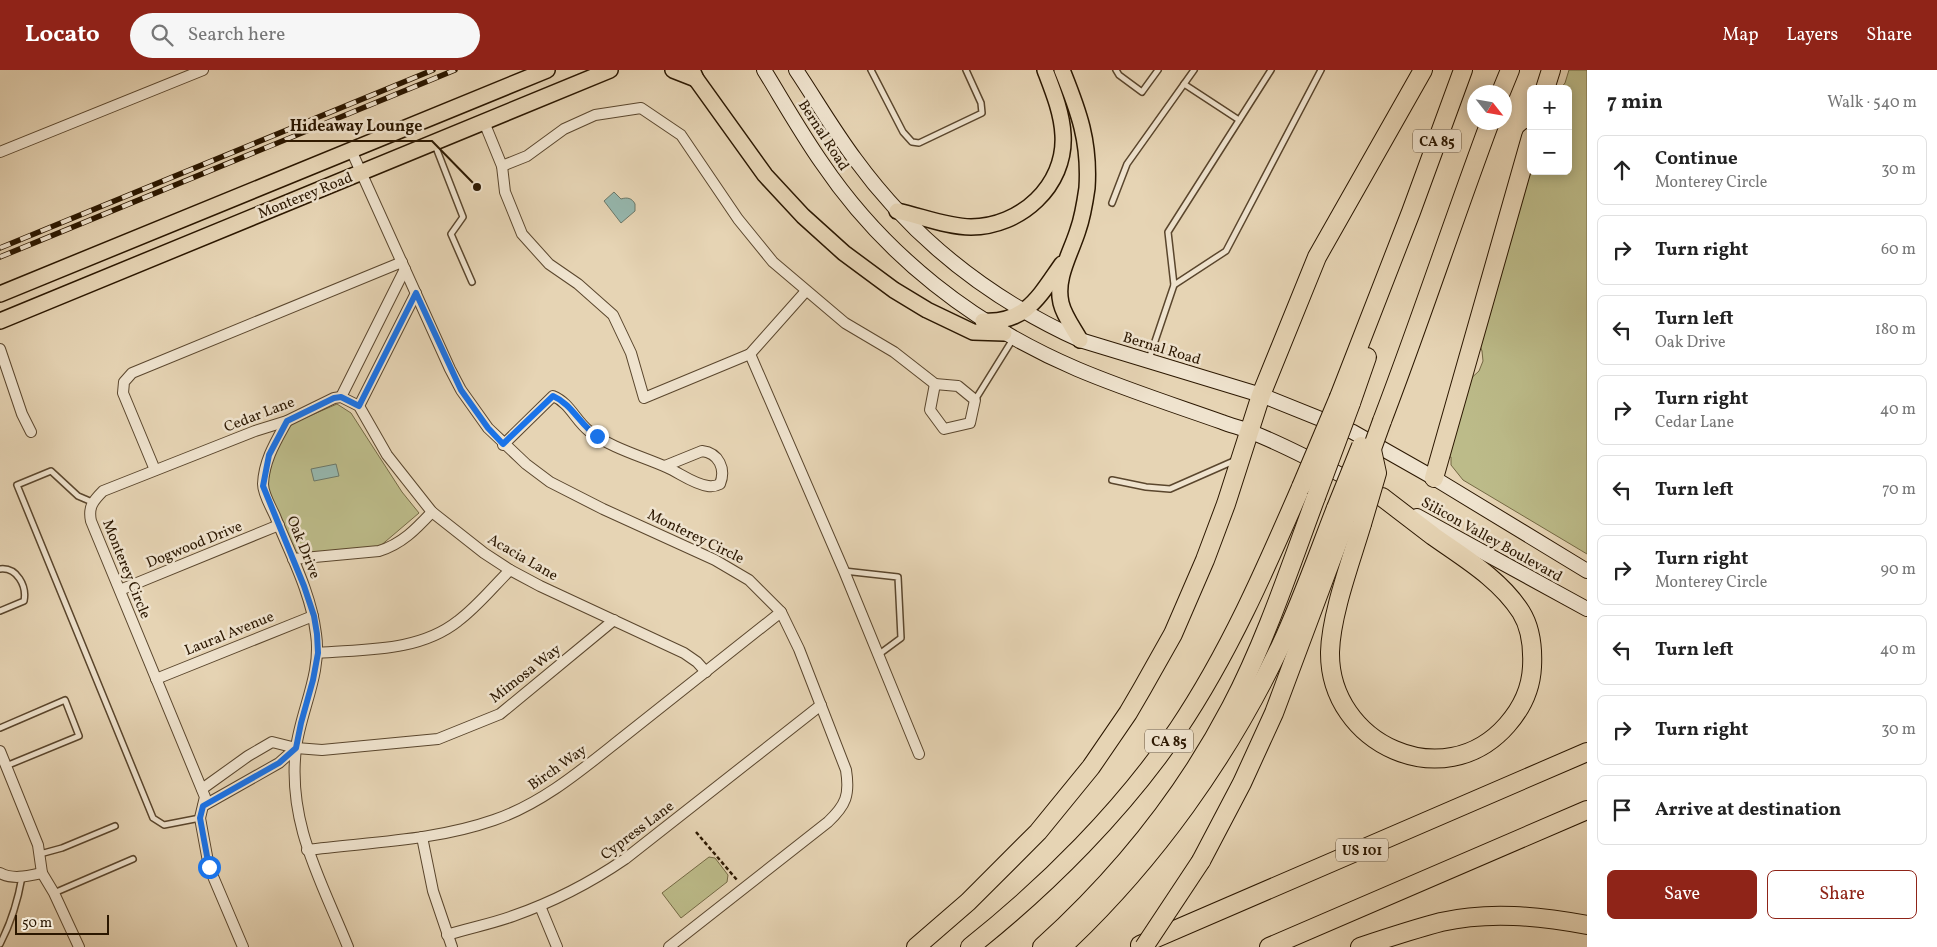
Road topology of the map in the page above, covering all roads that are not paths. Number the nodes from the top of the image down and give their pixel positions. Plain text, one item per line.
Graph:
1 (203, 70) edge
2 (547, 70) edge
3 (610, 70) edge
4 (673, 70) edge
5 (764, 70) edge
6 (796, 70) edge
7 (871, 70) edge
8 (966, 70) edge
9 (1045, 70) edge
10 (1062, 70) edge
11 (1116, 70) edge
12 (1158, 70) edge
13 (1194, 70) edge
14 (1271, 70) edge
15 (1321, 70) edge
16 (1423, 70) edge
17 (1463, 70) edge
18 (1510, 70) edge
19 (1551, 70) edge
20 (694, 75) edge
21 (1184, 84) junction
22 (1504, 85) edge
23 (1546, 85) edge
24 (1239, 120) junction
25 (484, 122) junction
26 (1487, 130) edge
27 (434, 142) junction
28 (351, 150) junction
29 (1527, 151) edge
30 (0, 152) edge
31 (502, 166) junction
32 (361, 172) junction
33 (1112, 203) dead end
34 (897, 210) junction
35 (1068, 257) junction
36 (404, 266) junction
37 (472, 282) dead end
38 (1174, 285) junction
39 (806, 291) junction
40 (416, 293) junction
41 (0, 294) edge
42 (1025, 311) junction
43 (0, 321) edge
44 (983, 321) junction
45 (1009, 336) junction
46 (1080, 340) junction
47 (0, 349) edge
48 (750, 354) junction
49 (1148, 362) junction
50 (934, 384) junction
51 (1261, 395) junction
52 (341, 397) junction
53 (975, 400) junction
54 (1345, 400) junction
55 (359, 406) junction
56 (1378, 418) junction
57 (287, 421) junction
58 (1250, 431) junction
59 (31, 432) dead end
60 (503, 444) junction
61 (1241, 458) junction
62 (665, 466) junction
63 (155, 470) junction
64 (1434, 478) junction
65 (1112, 480) dead end
66 (1382, 497) junction
67 (92, 502) junction
68 (432, 512) junction
69 (1349, 516) junction
70 (278, 525) junction
71 (293, 559) junction
72 (0, 570) edge
73 (510, 570) junction
74 (844, 571) junction
75 (1587, 571) edge
76 (120, 590) junction
77 (1587, 609) edge
78 (0, 611) edge
79 (781, 612) junction
80 (314, 616) junction
81 (614, 620) junction
82 (318, 653) junction
83 (878, 655) junction
84 (706, 672) junction
85 (156, 679) junction
86 (820, 705) junction
87 (0, 728) edge
88 (296, 748) junction
89 (0, 751) edge
90 (1587, 752) edge
91 (919, 754) dead end
92 (6, 766) junction
93 (202, 789) junction
94 (203, 806) junction
95 (1587, 810) edge
96 (200, 818) junction
97 (115, 826) dead end
98 (422, 837) junction
99 (307, 850) junction
100 (40, 854) junction
101 (132, 859) dead end
102 (0, 873) edge
103 (42, 873) junction
104 (22, 877) junction
105 (54, 893) junction
106 (1094, 905) junction
107 (540, 906) junction
108 (1587, 925) edge
109 (447, 935) junction
110 (0, 944) edge
111 (79, 947) edge
112 (243, 947) edge
113 (348, 947) edge
114 (452, 947) edge
115 (557, 947) edge
116 (669, 947) edge
117 (916, 947) edge
118 (970, 947) edge
119 (1042, 947) edge
120 (1062, 947) edge
121 (1136, 947) edge
122 (1144, 947) edge
123 (1269, 947) edge
124 (1360, 947) edge

1 - 30 street
2 - 28 main road, Monterey Road
3 - 25 main road, Monterey Road
4 - 20 main road
5 - 44 main road, Bernal Road
6 - 34 main road, Bernal Road
7 - 8 lane
9 - 34 main road
10 - 35 main road
11 - 12 lane
13 - 21 lane
14 - 24 lane
15 - 38 lane
16 - 51 highway
17 - 54 highway, CA 85
18 - 22 highway
19 - 23 highway
20 - 45 main road
21 - 24 lane
21 - 33 lane
24 - 38 lane
25 - 27 main road, Monterey Road
25 - 31 street
26 - 56 highway, CA 85
27 - 32 main road, Monterey Road
27 - 37 lane
28 - 32 street, Monterey Circle
28 - 41 main road, Monterey Road
29 - 64 highway
31 - 39 street
31 - 48 street
32 - 36 street, Monterey Circle
32 - 43 main road, Monterey Road
34 - 42 main road, Bernal Road
35 - 42 main road
35 - 46 main road
36 - 40 street, Monterey Circle
36 - 52 street
36 - 63 street
38 - 49 lane
39 - 48 street
39 - 50 street
40 - 55 street
40 - 60 street, Monterey Circle
42 - 44 main road
42 - 46 main road, Bernal Road
44 - 45 main road, Bernal Road
45 - 53 lane
45 - 58 main road, Bernal Road
46 - 49 main road, Bernal Road
47 - 59 street
48 - 74 street
49 - 51 main road, Bernal Road
50 - 53 street
50 - 53 street
51 - 58 highway
51 - 64 main road, Bernal Road
52 - 55 street
52 - 57 street, Cedar Lane
54 - 106 highway, bridge
54 - 118 highway, CA 85, bridge
55 - 68 street, Acacia Lane
56 - 69 highway, bridge
56 - 69 highway, bridge
57 - 63 street, Cedar Lane
57 - 70 street, Oak Drive
58 - 61 highway
58 - 66 main road, Bernal Road
60 - 62 street
60 - 79 street, Monterey Circle
61 - 65 lane
61 - 117 highway
62 - 62 street
63 - 67 street, Monterey Circle
64 - 75 main road, Bernal Road
66 - 69 highway
66 - 77 main road, Silicon Valley Boulevard
67 - 76 street, Monterey Circle
67 - 96 lane
68 - 71 street
68 - 73 street, Acacia Lane
69 - 106 highway
69 - 122 highway, bridge
70 - 71 street, Oak Drive
70 - 76 street, Dogwood Drive
71 - 80 street, Oak Drive
72 - 78 lane
73 - 81 street, Acacia Lane
73 - 82 street
74 - 83 street
74 - 83 lane
76 - 85 street, Monterey Circle
79 - 84 street, Birch Way
79 - 86 street, Monterey Circle
80 - 82 street, Oak Drive
80 - 85 street, Laural Avenue
81 - 84 street, Acacia Lane
81 - 88 street, Mimosa Way
82 - 88 street, Oak Drive
83 - 91 street
84 - 98 street, Birch Way
85 - 93 street, Monterey Circle
86 - 107 street, Cypress Lane
86 - 116 street, Monterey Circle
87 - 92 lane
88 - 93 street, Mimosa Way
88 - 94 street
88 - 99 street, Oak Drive
89 - 92 street
90 - 121 highway, US 101
92 - 100 street
93 - 94 street, Monterey Circle
94 - 96 street, Monterey Circle
95 - 123 highway
96 - 112 street, Monterey Circle
97 - 100 lane
98 - 99 street, Birch Way
98 - 109 street
99 - 113 street, Oak Drive
100 - 103 street
101 - 105 lane
102 - 104 street
103 - 104 street
103 - 105 street
104 - 110 lane
105 - 111 street
106 - 119 highway
106 - 120 highway
107 - 109 street, Cypress Lane
107 - 115 street
108 - 124 highway
109 - 114 street

